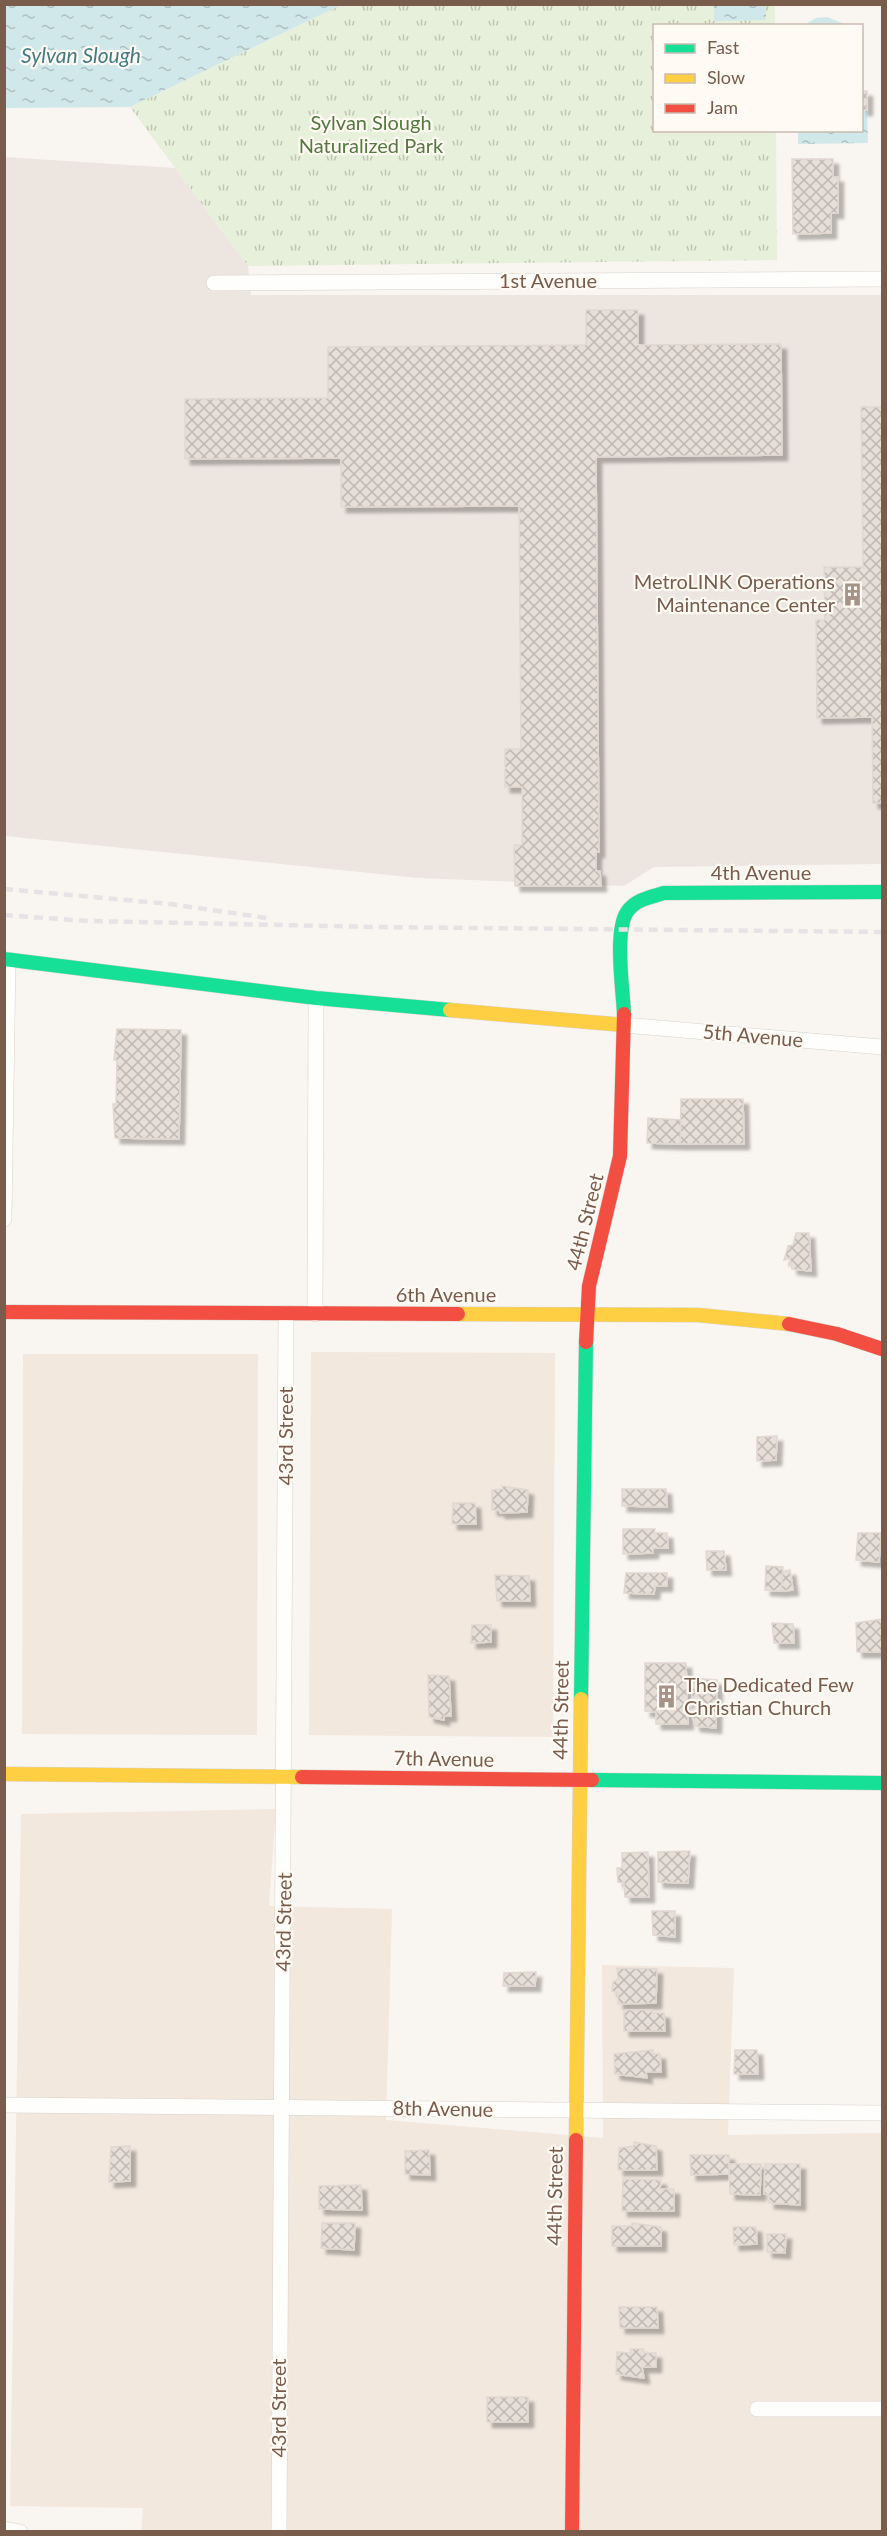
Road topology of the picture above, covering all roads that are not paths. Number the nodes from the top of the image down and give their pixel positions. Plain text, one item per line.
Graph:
1 (882, 279) edge
2 (214, 283) dead end
3 (882, 892) edge
4 (640, 900) joint
5 (6, 960) edge
6 (315, 998) junction
7 (624, 1025) junction
8 (882, 1047) edge
9 (4, 1219) edge
10 (4, 1312) edge
11 (286, 1313) junction
12 (587, 1313) junction
13 (315, 1314) junction
14 (882, 1349) edge
15 (4, 1774) edge
16 (285, 1776) junction
17 (579, 1779) junction
18 (882, 1783) edge
19 (4, 2105) edge
20 (280, 2105) junction
21 (576, 2112) junction
22 (882, 2113) edge
23 (758, 2409) dead end
24 (882, 2409) edge
25 (4, 2529) edge
26 (20, 2532) edge
27 (279, 2532) edge
28 (572, 2532) edge

1 - 2 street, 1st Avenue
3 - 4 street, 4th Avenue
4 - 7 street, 44th Street
5 - 6 street
5 - 9 street
6 - 7 street
6 - 13 street
7 - 8 street, 5th Avenue
7 - 12 street, 44th Street
10 - 11 street, 6th Avenue
11 - 13 street, 6th Avenue
11 - 16 street, 43rd Street
12 - 13 street, 6th Avenue
12 - 14 street, 6th Avenue
12 - 17 street, 44th Street
15 - 16 street, 7th Avenue
16 - 17 street, 7th Avenue
16 - 20 street, 43rd Street
17 - 18 street, 7th Avenue
17 - 21 street, 44th Street
19 - 20 street, 8th Avenue
20 - 21 street, 8th Avenue
20 - 27 street, 43rd Street
21 - 22 street, 8th Avenue
21 - 28 street, 44th Street
23 - 24 street
25 - 26 street

